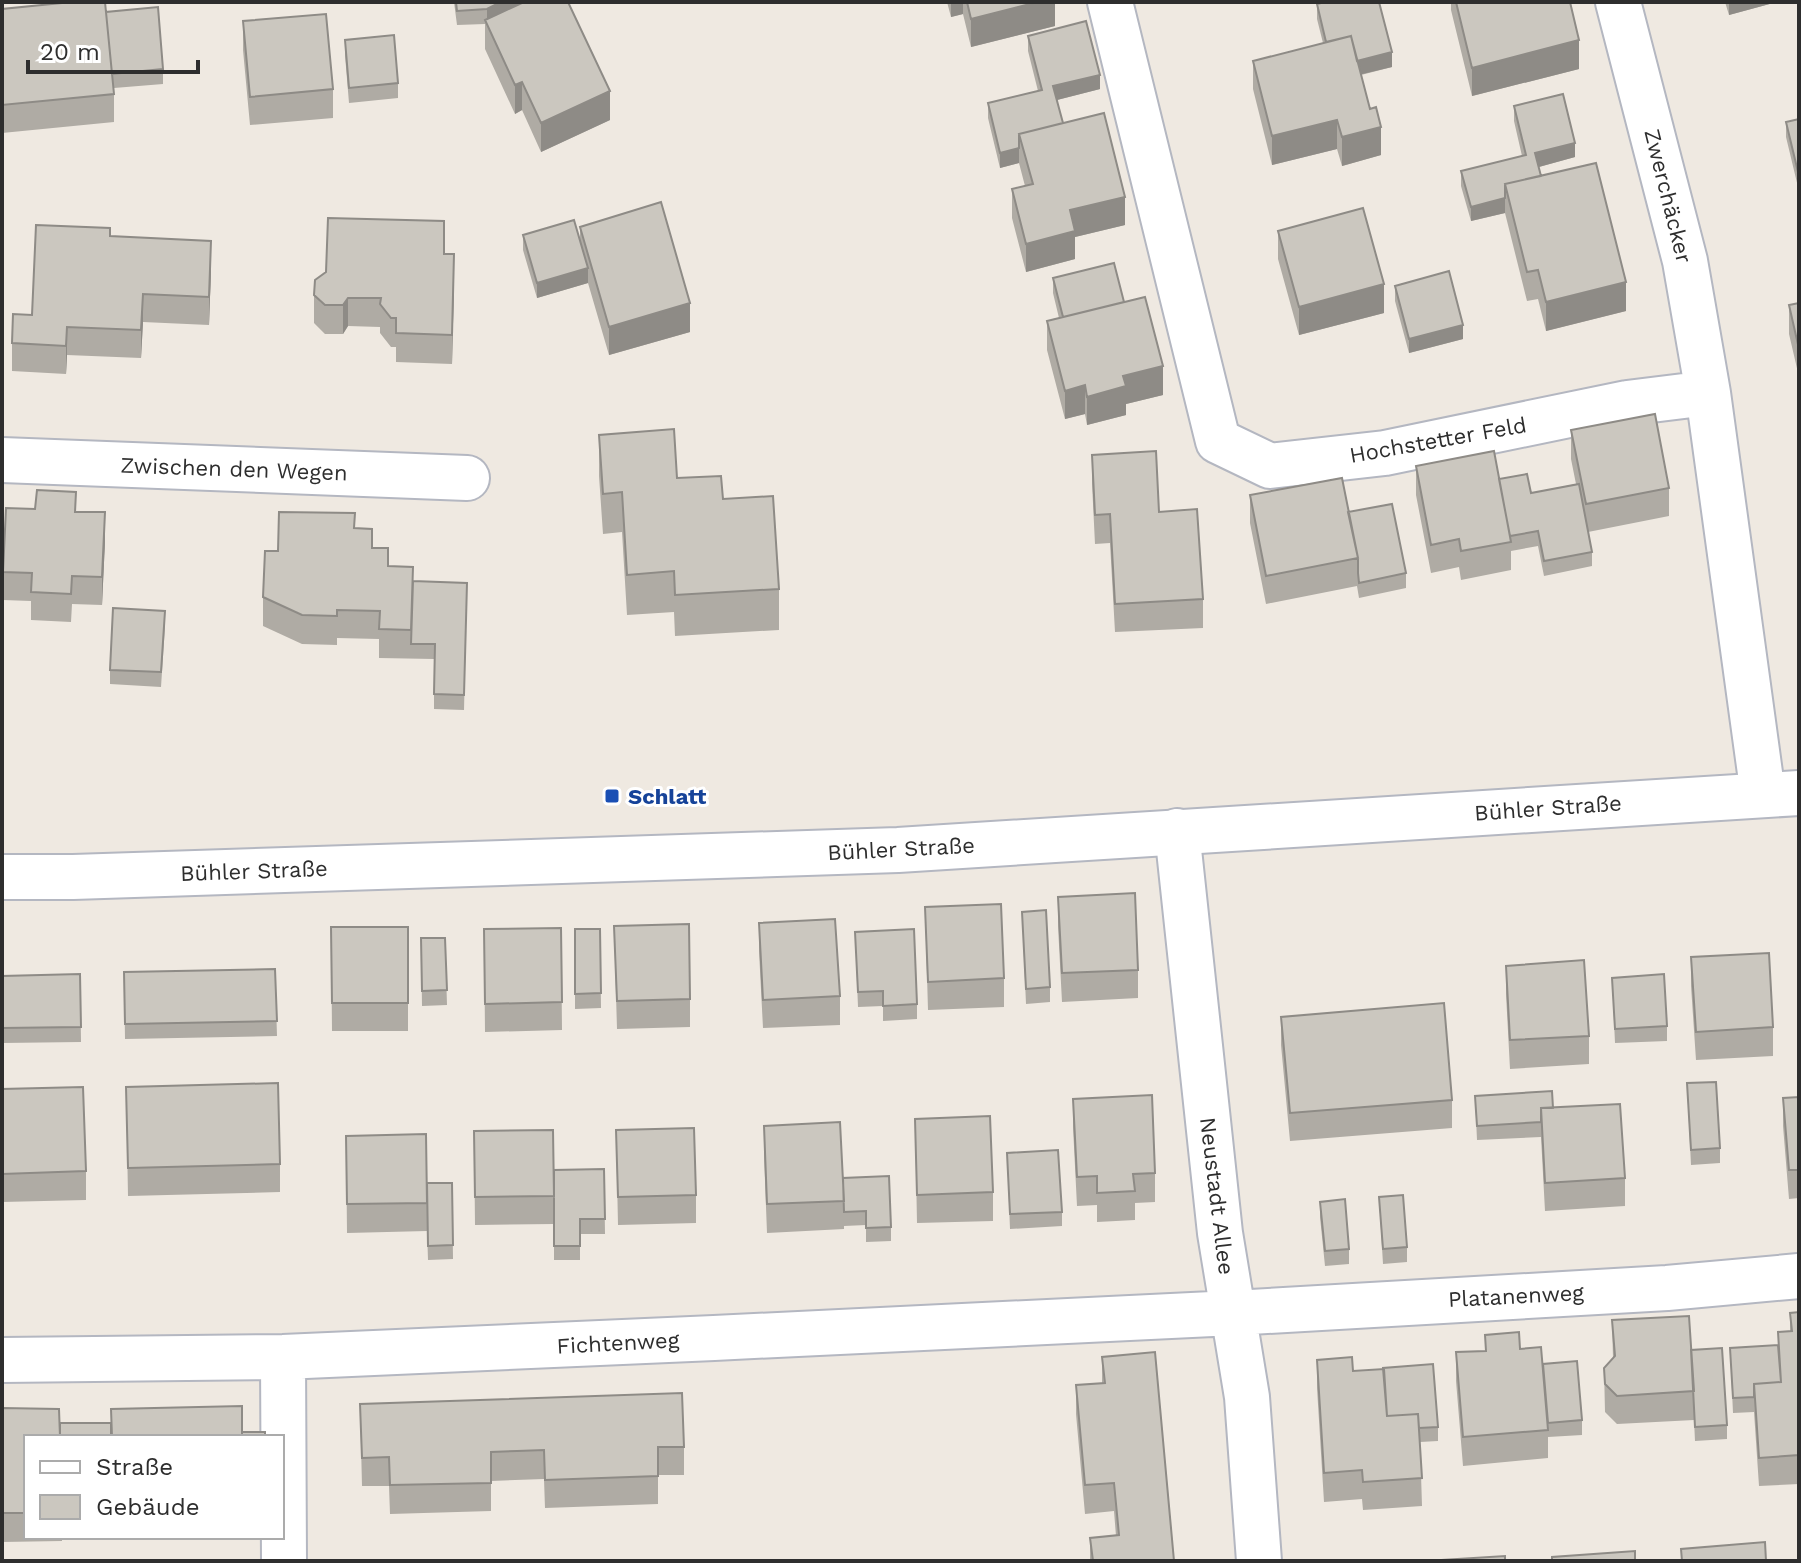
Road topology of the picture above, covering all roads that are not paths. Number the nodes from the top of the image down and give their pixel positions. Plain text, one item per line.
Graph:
1 (1110, 2) edge
2 (1618, 2) edge
3 (1708, 393) junction
4 (2, 460) edge
5 (467, 478) dead end
6 (1781, 794) edge
7 (1177, 831) junction
8 (2, 877) edge
9 (1799, 1276) edge
10 (1233, 1313) junction
11 (283, 1357) junction
12 (2, 1360) edge
13 (283, 1435) edge
14 (284, 1539) edge
15 (284, 1561) edge
16 (1259, 1561) edge

1 - 3 street, Hochstetter Feld
2 - 3 street, Zwerchäcker
3 - 6 street
4 - 5 street, Zwischen den Wegen
6 - 7 street, Bühler Straße
7 - 8 street, Bühler Straße
7 - 10 street, Neustadt Allee
9 - 10 street, Platanenweg
10 - 11 street, Fichtenweg
10 - 16 street, Neustadt Allee
11 - 12 street, Fichtenweg
11 - 13 street
14 - 15 street

